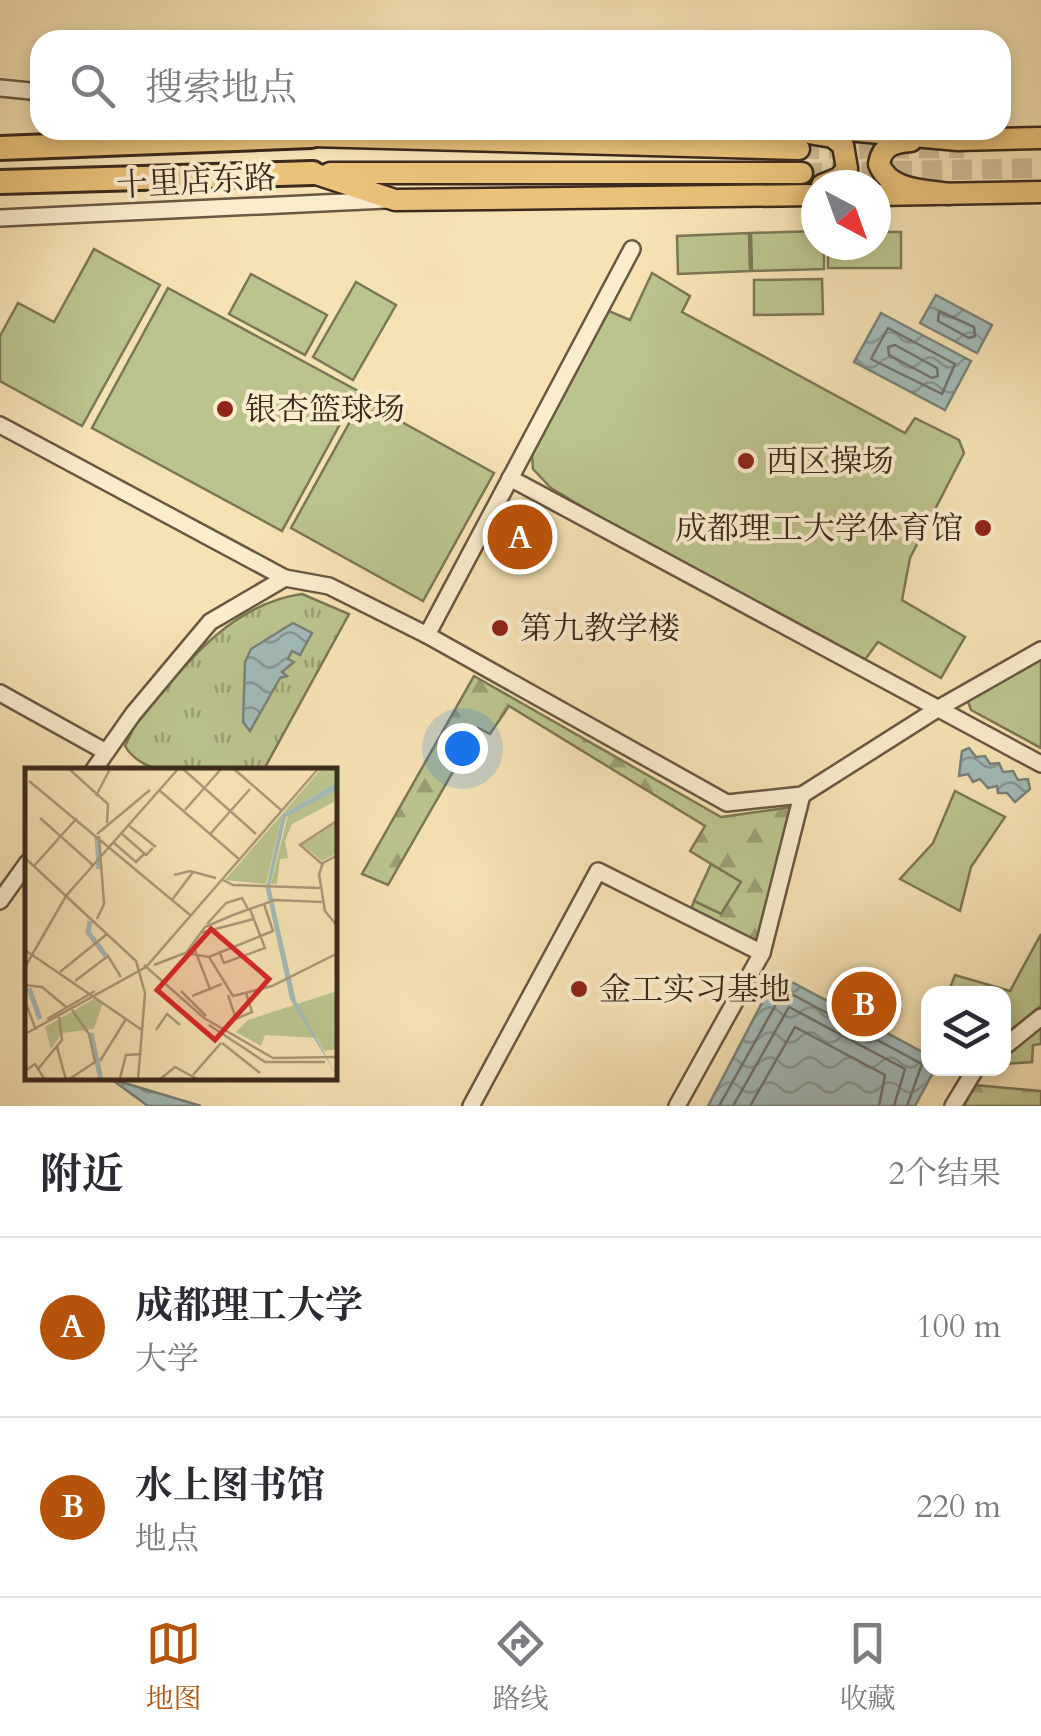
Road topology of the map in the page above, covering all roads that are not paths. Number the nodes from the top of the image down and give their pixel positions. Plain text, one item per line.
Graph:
1 (0, 88) edge
2 (30, 91) edge
3 (1041, 138) edge
4 (1011, 139) edge
5 (207, 140) edge
6 (837, 140) edge
7 (958, 140) edge
8 (0, 148) edge
9 (846, 170) edge
10 (313, 172) junction
11 (801, 181) tunnel mouth
12 (0, 182) edge
13 (801, 184) tunnel mouth
14 (1041, 192) edge
15 (949, 194) junction
16 (761, 195) junction
17 (801, 195) tunnel mouth
18 (891, 195) edge
19 (394, 200) junction
20 (0, 218) edge
21 (632, 249) dead end
22 (0, 424) edge
23 (510, 478) junction
24 (285, 578) junction
25 (426, 636) junction
26 (1041, 650) edge
27 (0, 692) edge
28 (938, 708) junction
29 (106, 752) junction
30 (1041, 764) edge
31 (95, 768) edge
32 (802, 794) junction
33 (25, 866) edge
34 (0, 900) edge
35 (762, 953) junction
36 (1041, 1017) edge
37 (1011, 1041) edge
38 (971, 1076) edge
39 (470, 1106) edge
40 (677, 1106) edge
41 (953, 1106) edge

1 - 2 street
3 - 4 main road
5 - 8 highway
6 - 9 main road
7 - 15 main road
10 - 11 main road
10 - 12 highway
10 - 19 main road
13 - 16 main road
14 - 15 main road
15 - 18 main road
16 - 17 main road
16 - 19 main road
19 - 20 street, 十里店东路
21 - 23 street
22 - 24 street
23 - 25 street
23 - 28 street
24 - 25 street
24 - 29 street
25 - 32 street
26 - 28 street
27 - 29 street
28 - 30 street
28 - 32 street
29 - 31 street
32 - 35 street
33 - 34 street
35 - 39 street
35 - 40 street
36 - 37 street
38 - 41 street

